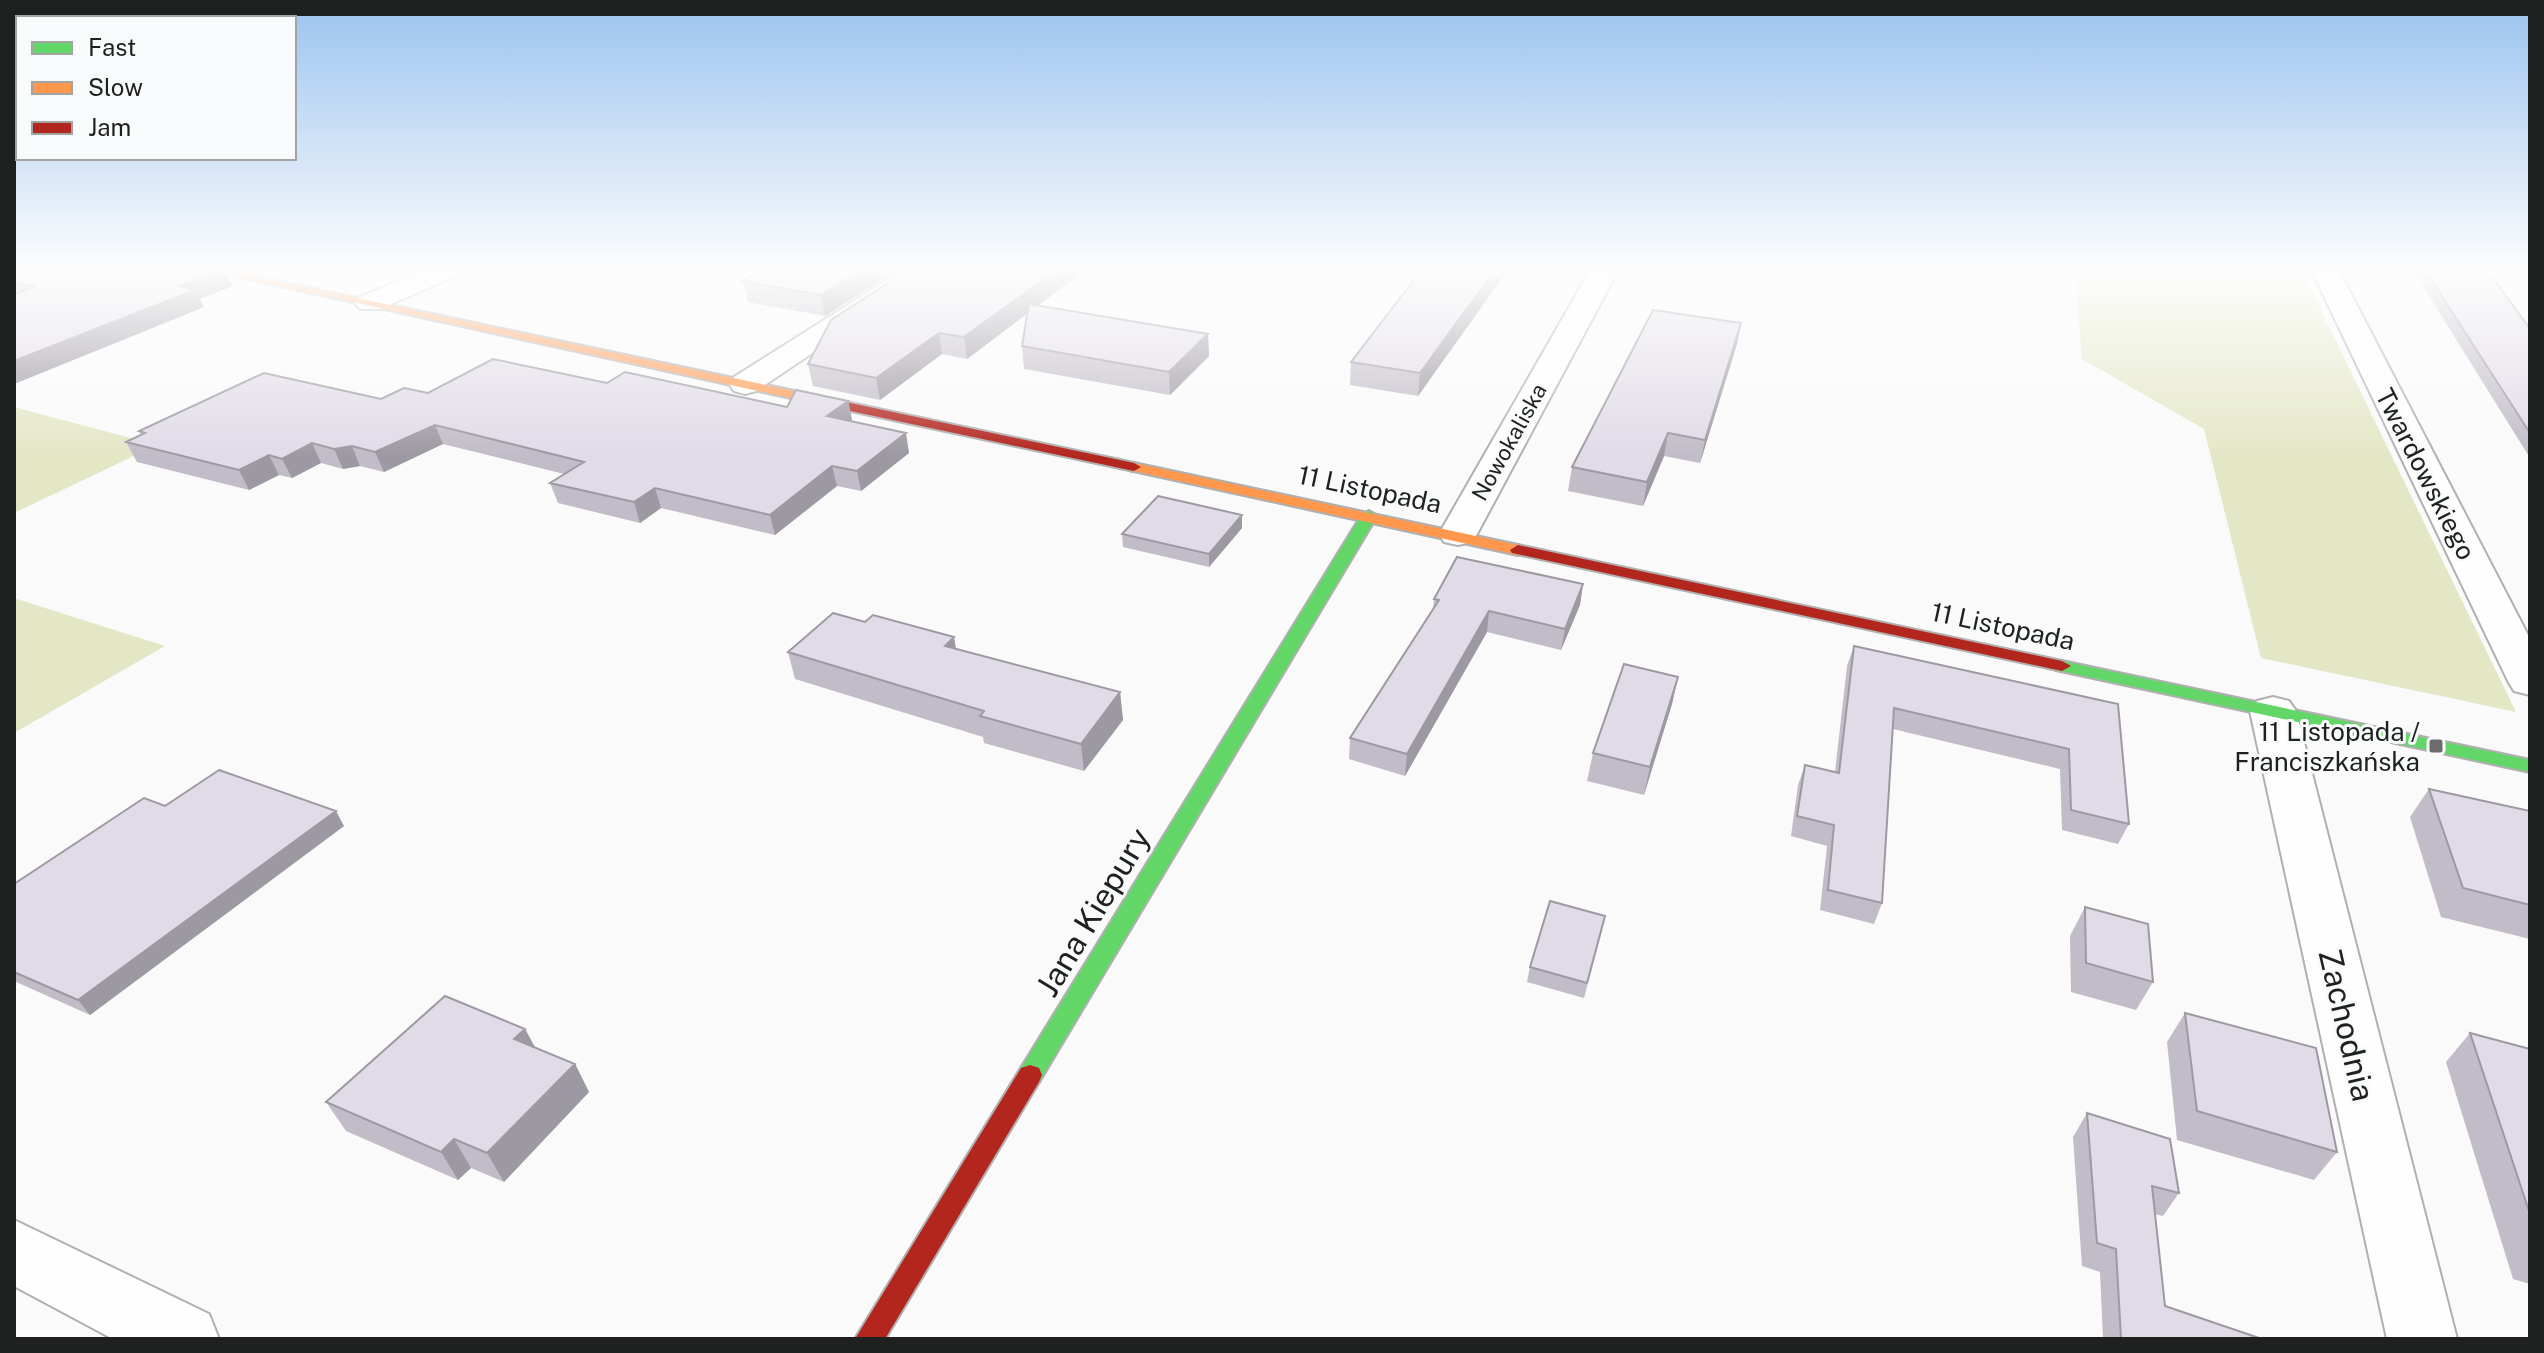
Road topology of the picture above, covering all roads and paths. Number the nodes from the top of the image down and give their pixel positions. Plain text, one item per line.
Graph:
1 (496, 330) edge
2 (828, 330) edge
3 (1571, 330) edge
4 (2355, 330) edge
5 (745, 384) junction
6 (1369, 516) junction
7 (1458, 534) junction
8 (2530, 681) edge
9 (2273, 711) junction
10 (2530, 766) edge
11 (14, 1251) edge
12 (184, 1339) edge
13 (869, 1339) edge
14 (2422, 1339) edge

1 - 5 street, 11 Listopada
2 - 5 street
3 - 7 street, Nowokaliska
4 - 8 street, Twardowskiego
5 - 6 street, 11 Listopada
6 - 7 street, 11 Listopada
6 - 13 street, Jana Kiepury
7 - 9 street, 11 Listopada
9 - 10 street, 11 Listopada
9 - 14 street, Zachodnia
11 - 12 street

